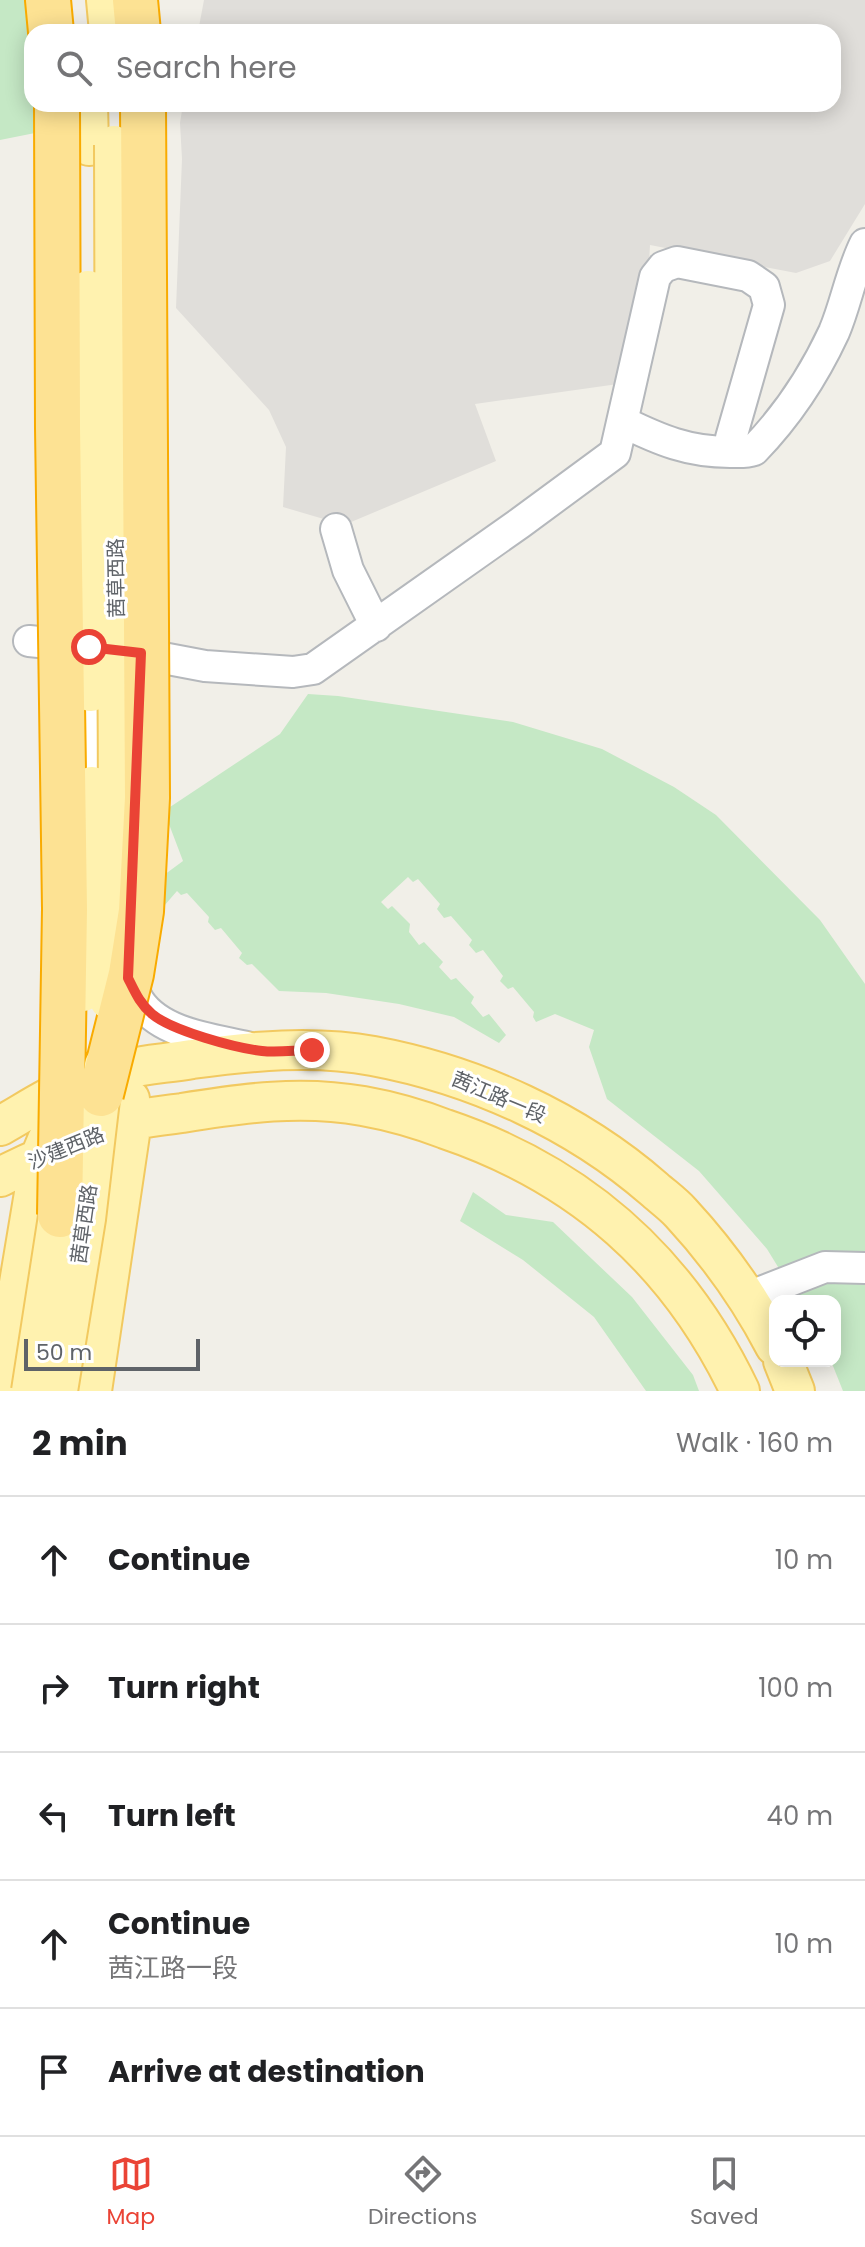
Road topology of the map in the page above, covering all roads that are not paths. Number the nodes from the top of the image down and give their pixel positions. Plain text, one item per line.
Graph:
1 (48, 0) edge
2 (81, 0) edge
3 (106, 0) edge
4 (135, 0) edge
5 (50, 24) edge
6 (83, 24) edge
7 (108, 24) edge
8 (137, 24) edge
9 (57, 112) edge
10 (91, 112) edge
11 (111, 112) edge
12 (143, 112) edge
13 (102, 146) junction
14 (865, 244) edge
15 (623, 422) junction
16 (735, 452) junction
17 (336, 529) dead end
18 (376, 626) junction
19 (29, 641) dead end
20 (89, 647) junction
21 (141, 653) junction
22 (75, 977) junction
23 (128, 978) junction
24 (263, 1051) junction
25 (107, 1093) junction
26 (0, 1126) edge
27 (40, 1157) junction
28 (0, 1177) edge
29 (60, 1215) junction
30 (0, 1241) edge
31 (865, 1268) edge
32 (18, 1296) junction
33 (748, 1297) junction
34 (769, 1335) edge
35 (785, 1367) edge
36 (4, 1375) edge
37 (93, 1382) edge
38 (31, 1391) edge
39 (58, 1391) edge
40 (740, 1391) edge
41 (795, 1391) edge

1 - 5 highway
2 - 6 main road
3 - 7 main road
4 - 8 highway
9 - 29 highway, bridge
10 - 13 main road
11 - 13 main road
12 - 25 highway, bridge
13 - 25 main road, 茜草西路, bridge
13 - 29 main road, 茜草西路, bridge
14 - 16 street
15 - 16 street
15 - 16 street
15 - 18 street
17 - 18 street
18 - 21 street
19 - 20 street
20 - 21 street
20 - 22 street
21 - 23 street
22 - 23 street
22 - 25 street
23 - 24 street
23 - 25 street
24 - 25 main road, 茜江路一段
24 - 33 main road, 茜江路一段
25 - 26 main road
25 - 27 main road, 沙建西路
25 - 27 main road
25 - 37 main road
25 - 39 main road, 茜草西路, bridge
25 - 40 main road
27 - 28 main road, 沙建西路
27 - 32 main road
29 - 38 main road, 茜草西路, bridge
30 - 32 main road
31 - 33 street
32 - 36 main road
33 - 34 main road, 茜江路一段
35 - 41 main road
36 - 37 main road

